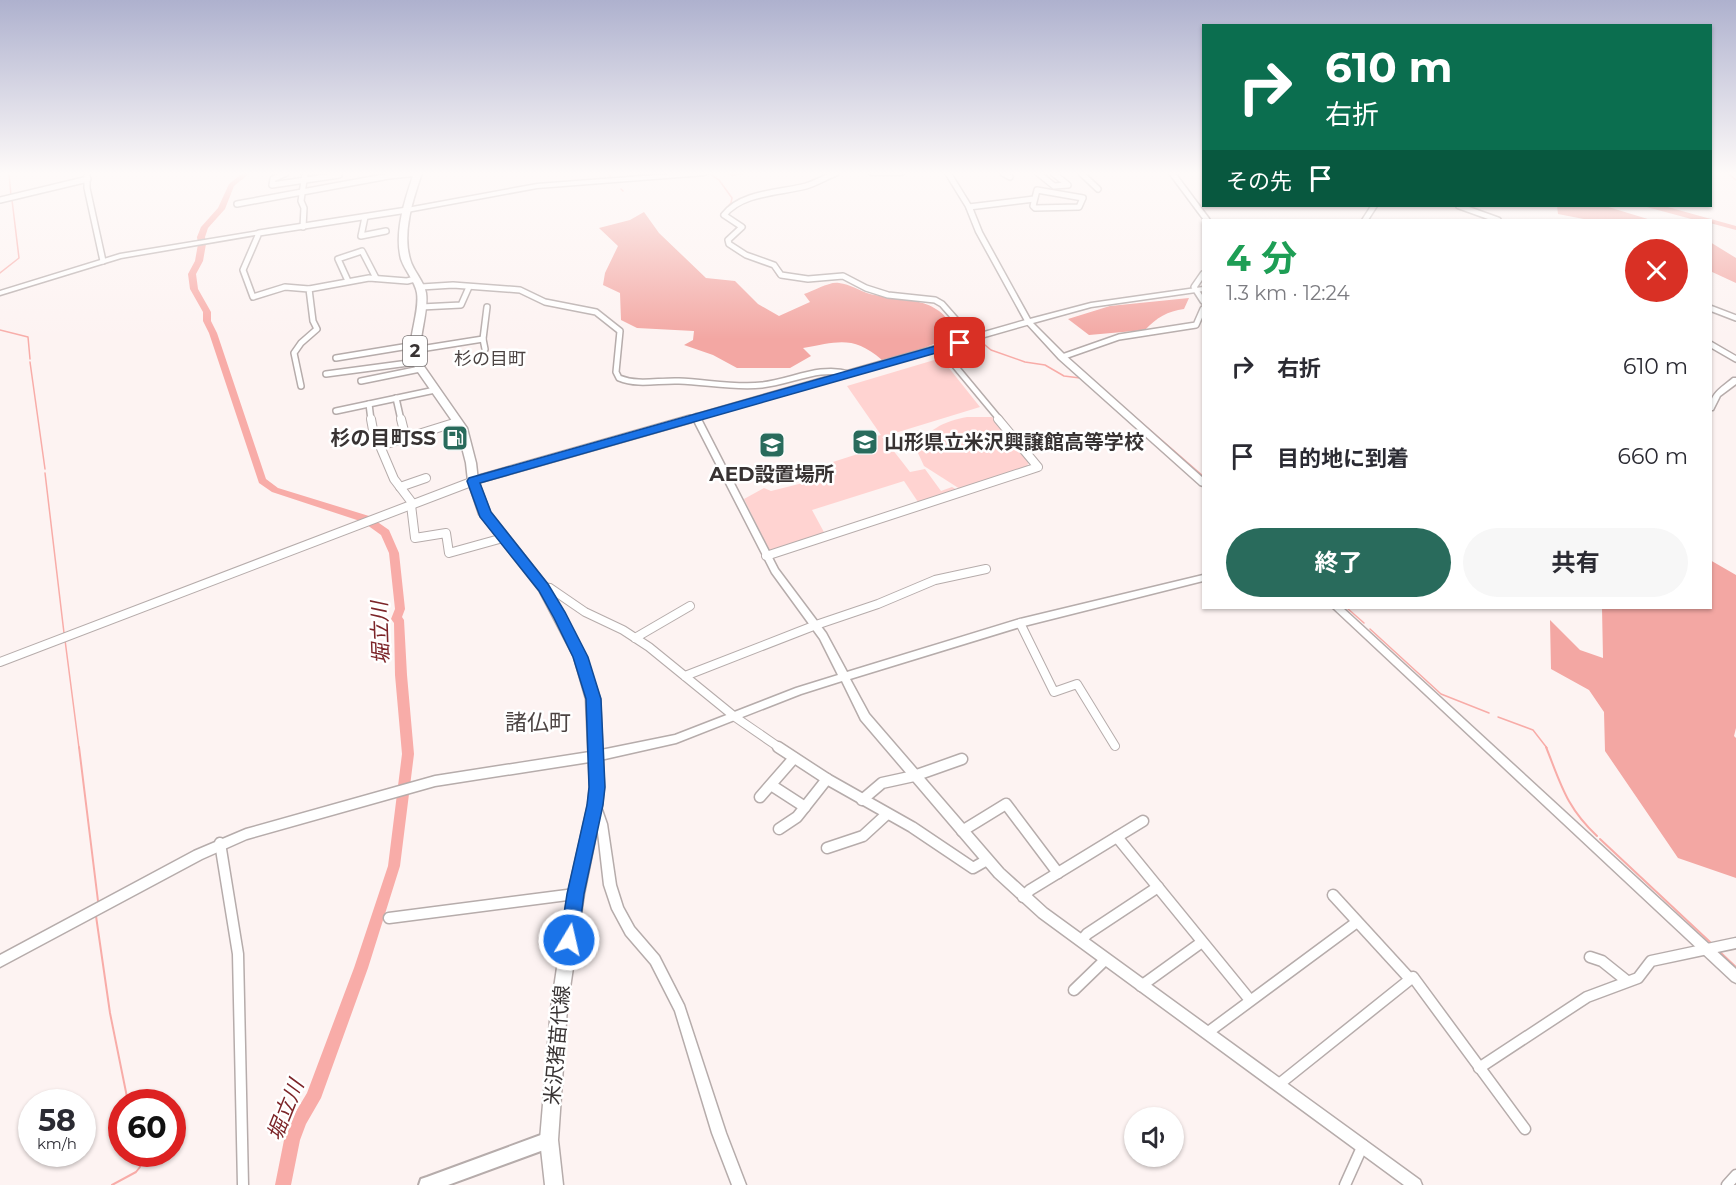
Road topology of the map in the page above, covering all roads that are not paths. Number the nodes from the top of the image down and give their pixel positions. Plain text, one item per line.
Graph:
1 (96, 228) edge
2 (289, 228) edge
3 (363, 228) edge
4 (406, 228) edge
5 (740, 228) edge
6 (978, 228) edge
7 (386, 231) dead end
8 (259, 233) junction
9 (103, 261) junction
10 (1202, 275) edge
11 (376, 278) junction
12 (348, 281) junction
13 (418, 283) junction
14 (469, 287) junction
15 (309, 289) junction
16 (1199, 289) edge
17 (0, 293) edge
18 (421, 307) junction
19 (487, 307) dead end
20 (1712, 309) edge
21 (1202, 311) edge
22 (1736, 318) edge
23 (1028, 322) junction
24 (980, 337) junction
25 (483, 339) junction
26 (1712, 345) edge
27 (415, 348) junction
28 (485, 349) dead end
29 (941, 349) junction
30 (1062, 357) junction
31 (336, 358) dead end
32 (1736, 359) edge
33 (418, 365) junction
34 (326, 374) dead end
35 (849, 374) junction
36 (1736, 380) edge
37 (361, 381) dead end
38 (301, 386) dead end
39 (435, 390) junction
40 (396, 398) junction
41 (369, 404) junction
42 (1712, 404) edge
43 (336, 411) dead end
44 (696, 417) junction
45 (457, 422) junction
46 (373, 430) dead end
47 (404, 431) dead end
48 (426, 478) dead end
49 (473, 481) junction
50 (1202, 482) edge
51 (400, 487) junction
52 (412, 505) junction
53 (503, 538) junction
54 (766, 556) junction
55 (986, 569) dead end
56 (1202, 578) edge
57 (543, 587) junction
58 (690, 606) dead end
59 (1339, 609) edge
60 (1020, 623) junction
61 (816, 625) junction
62 (635, 638) junction
63 (0, 662) edge
64 (685, 676) junction
65 (843, 677) junction
66 (735, 717) junction
67 (1115, 746) dead end
68 (596, 756) junction
69 (794, 758) junction
70 (962, 759) dead end
71 (914, 776) junction
72 (827, 779) junction
73 (771, 785) junction
74 (760, 797) dead end
75 (862, 800) junction
76 (595, 805) junction
77 (805, 807) junction
78 (887, 813) junction
79 (1143, 821) dead end
80 (779, 829) dead end
81 (962, 831) junction
82 (1117, 837) junction
83 (220, 843) junction
84 (827, 848) dead end
85 (987, 860) junction
86 (1058, 873) junction
87 (1158, 887) junction
88 (576, 894) junction
89 (1333, 895) dead end
90 (1023, 897) junction
91 (389, 918) dead end
92 (1357, 922) junction
93 (1080, 941) junction
94 (1202, 942) junction
95 (1736, 943) edge
96 (1706, 949) junction
97 (1590, 957) dead end
98 (1105, 960) junction
99 (0, 961) edge
100 (1736, 977) edge
101 (1410, 979) junction
102 (1627, 981) junction
103 (1141, 986) junction
104 (1074, 990) dead end
105 (1250, 1000) junction
106 (1207, 1033) junction
107 (1479, 1068) junction
108 (1278, 1085) junction
109 (1525, 1129) dead end
110 (549, 1140) junction
111 (1363, 1145) junction
112 (1736, 1175) edge
113 (243, 1185) edge
114 (427, 1185) edge
115 (554, 1185) edge
116 (740, 1185) edge
117 (1345, 1185) edge
118 (1415, 1185) edge
119 (1727, 1185) edge

1 - 9 street
2 - 8 street
3 - 7 street
4 - 13 main road, 米沢猪苗代線 / 2
5 - 24 street
6 - 23 street
8 - 9 street
8 - 15 street
9 - 17 street
10 - 16 street
11 - 12 street
11 - 12 street
11 - 13 street
12 - 15 street
13 - 14 street
13 - 18 main road, 米沢猪苗代線 / 2
14 - 18 street
14 - 35 street
15 - 38 street
16 - 23 street
18 - 27 main road, 米沢猪苗代線 / 2
19 - 25 street
20 - 22 street
21 - 30 street
23 - 24 street
23 - 30 street
24 - 29 street
25 - 27 street
25 - 28 street
26 - 32 street
27 - 31 street
27 - 33 main road, 米沢猪苗代線 / 2
29 - 35 street
29 - 54 street
30 - 50 street
33 - 34 street
33 - 37 street
33 - 39 main road, 米沢猪苗代線 / 2
35 - 44 street
36 - 42 street
39 - 40 street
39 - 45 main road, 米沢猪苗代線 / 2
40 - 41 street
40 - 47 street
41 - 43 street
41 - 46 street
44 - 49 street
44 - 54 street
45 - 49 main road, 米沢猪苗代線 / 2
45 - 51 street
48 - 51 street
49 - 52 street
49 - 53 main road, 米沢猪苗代線 / 2
51 - 52 street
52 - 53 street
52 - 63 street
53 - 57 main road, 米沢猪苗代線 / 2
54 - 61 street
55 - 61 street
56 - 60 street
57 - 62 street
57 - 68 main road, 米沢猪苗代線 / 2
58 - 62 street
59 - 96 street
60 - 65 street
60 - 67 street
61 - 64 street
61 - 65 street
62 - 64 street
64 - 66 street
65 - 66 street
65 - 71 street
66 - 68 street
66 - 69 street
68 - 76 main road, 米沢猪苗代線 / 2
68 - 83 street
69 - 72 street
69 - 73 street
70 - 71 street
71 - 75 street
71 - 81 street
72 - 75 street
72 - 77 street
73 - 74 street
73 - 77 street
75 - 78 street
76 - 88 main road, 米沢猪苗代線 / 2
76 - 116 street
77 - 80 street
78 - 84 street
78 - 85 street
79 - 82 street
81 - 85 street
81 - 86 street
82 - 86 street
82 - 87 street
83 - 99 street
83 - 113 street
85 - 90 street
86 - 90 street
87 - 93 street
87 - 94 street
88 - 91 street
88 - 110 main road, 米沢猪苗代線 / 2
89 - 92 street
90 - 93 street
92 - 101 street
92 - 105 street
93 - 98 street
94 - 103 street
94 - 105 street
95 - 96 street
96 - 100 street
96 - 102 street
97 - 102 street
98 - 103 street
98 - 104 street
101 - 107 street
101 - 108 street
102 - 107 street
103 - 106 street
105 - 106 street
106 - 108 street
107 - 109 street
108 - 111 street
110 - 114 main road
110 - 115 main road, 米沢猪苗代線 / 2
111 - 117 street
111 - 118 street
112 - 119 street

